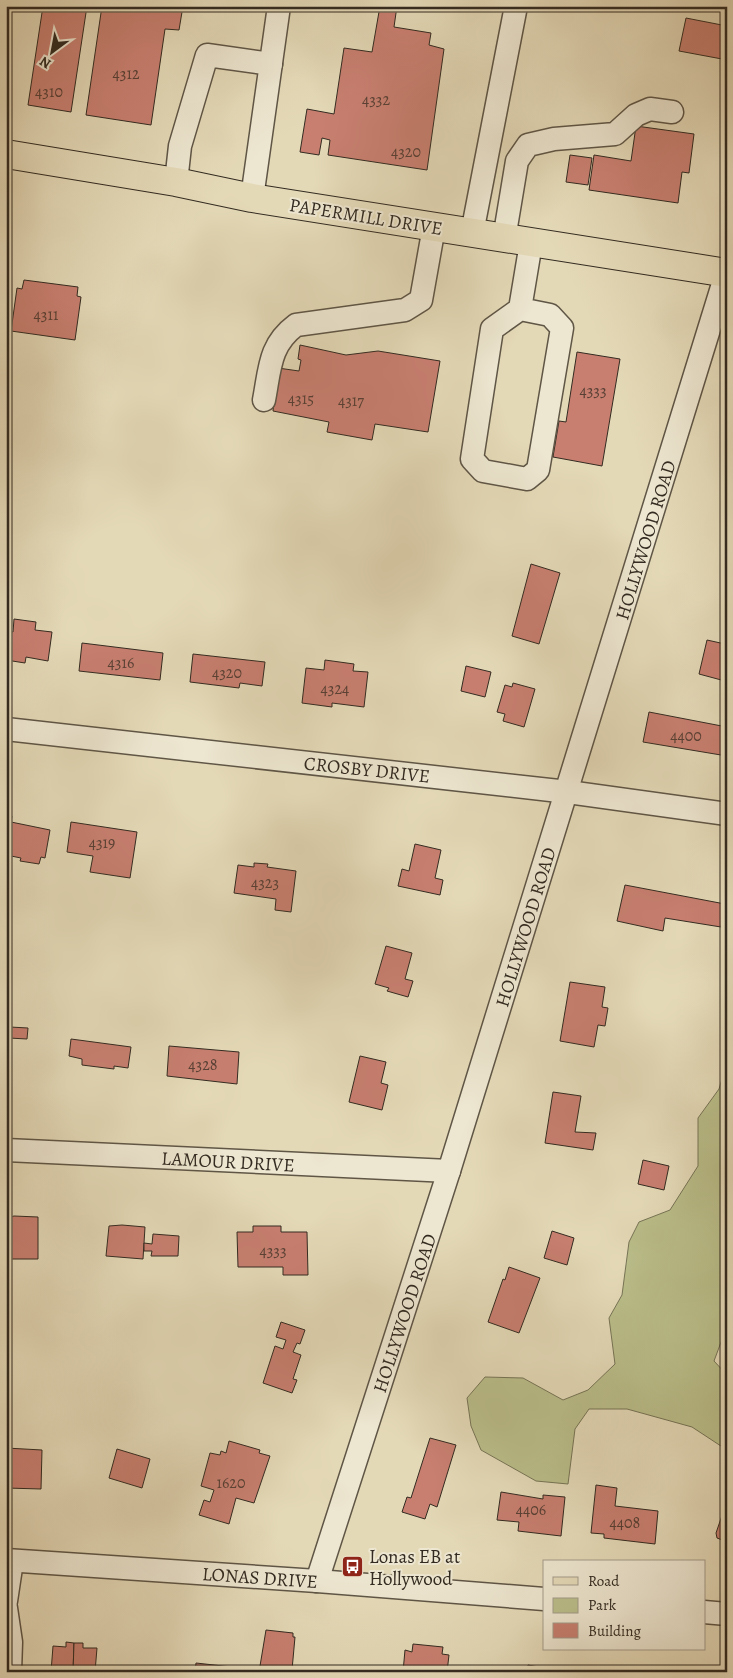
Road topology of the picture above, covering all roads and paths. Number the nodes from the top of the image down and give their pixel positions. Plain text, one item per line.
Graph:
1 (279, 6) edge
2 (516, 6) edge
3 (271, 64) junction
4 (672, 112) dead end
5 (6, 154) edge
6 (176, 182) junction
7 (252, 198) junction
8 (434, 227) junction
9 (472, 234) junction
10 (504, 239) junction
11 (531, 243) junction
12 (726, 272) edge
13 (520, 309) junction
14 (264, 400) dead end
15 (6, 729) edge
16 (568, 792) junction
17 (727, 814) edge
18 (6, 1150) edge
19 (450, 1171) junction
20 (9, 1560) edge
21 (317, 1581) junction
22 (543, 1599) edge
23 (6, 1601) edge
24 (6, 1608) edge
25 (706, 1612) edge
26 (727, 1614) edge
27 (10, 1672) edge

1 - 3 street
2 - 9 street
3 - 6 street
3 - 7 street
4 - 10 street
5 - 6 main road, PAPERMILL DRIVE
6 - 7 main road, PAPERMILL DRIVE
7 - 8 main road, PAPERMILL DRIVE
8 - 9 main road, PAPERMILL DRIVE
8 - 14 street
9 - 10 main road, PAPERMILL DRIVE
10 - 11 main road, PAPERMILL DRIVE
11 - 12 main road, PAPERMILL DRIVE
11 - 13 street
12 - 16 street, HOLLYWOOD ROAD
13 - 13 street
15 - 16 street, CROSBY DRIVE
16 - 17 street, CROSBY DRIVE
16 - 19 street, HOLLYWOOD ROAD
18 - 19 street, LAMOUR DRIVE
19 - 21 street, HOLLYWOOD ROAD
20 - 21 street, LONAS DRIVE
20 - 23 street
21 - 22 street, LONAS DRIVE
24 - 27 street
25 - 26 street

